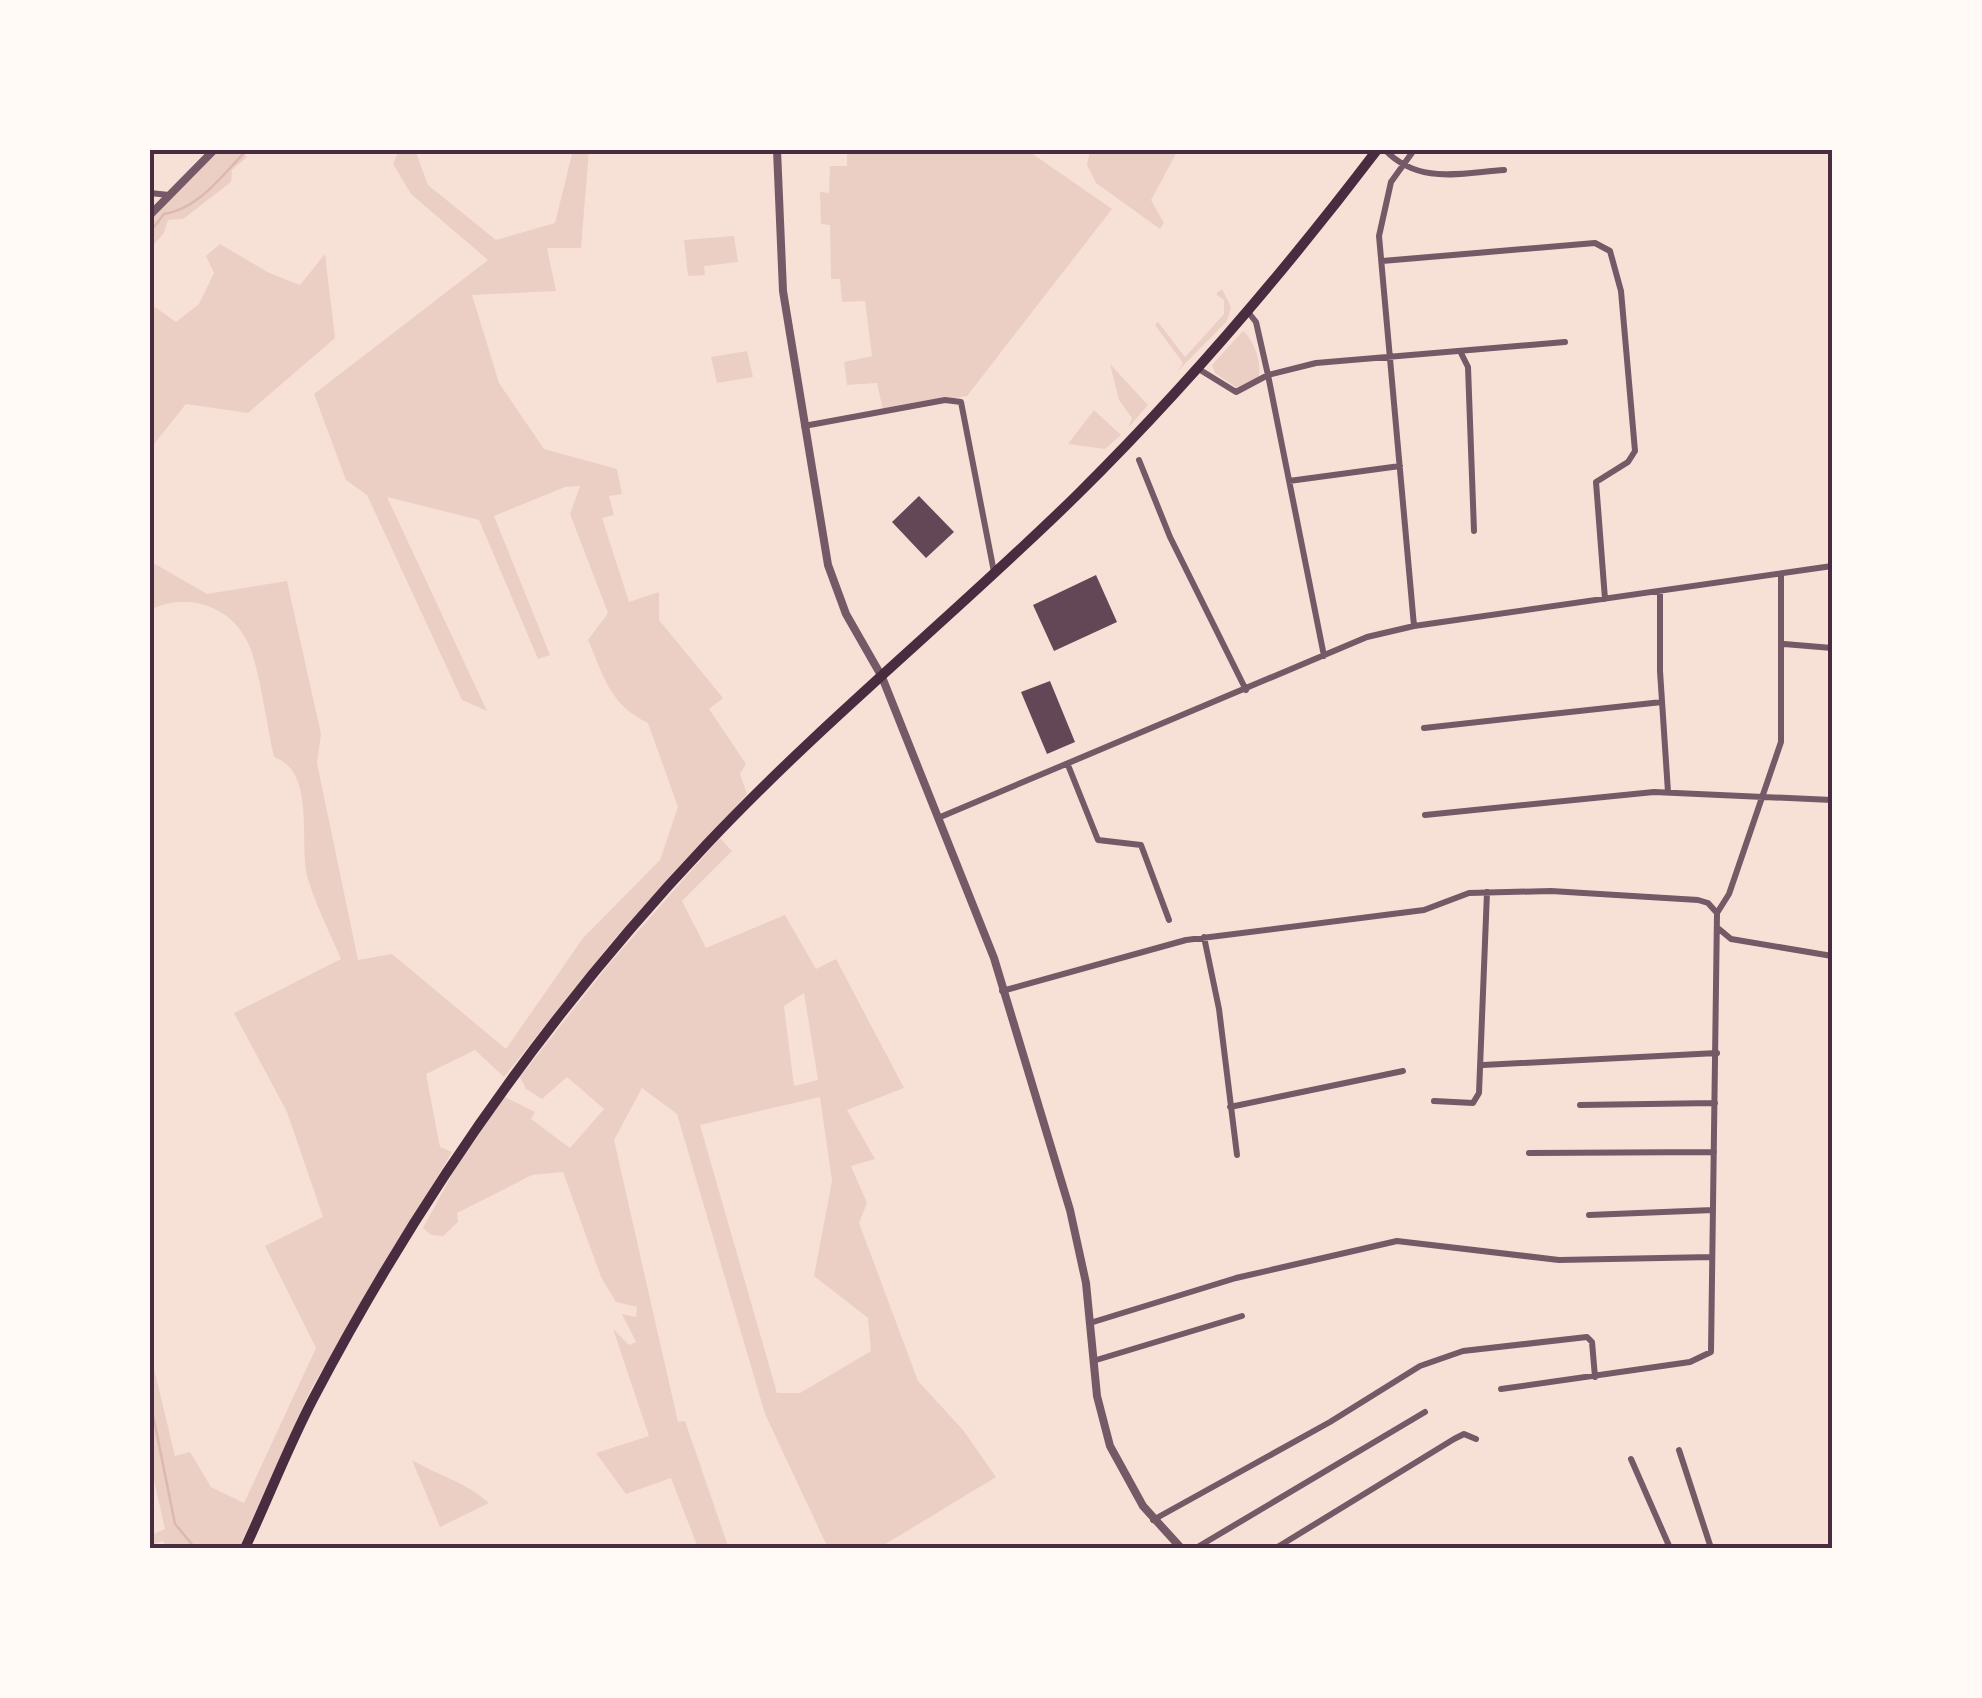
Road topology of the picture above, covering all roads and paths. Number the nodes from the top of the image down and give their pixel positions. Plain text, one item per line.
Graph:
1 (214, 150) edge
2 (777, 150) edge
3 (1376, 150) edge
4 (1385, 150) edge
5 (1414, 150) edge
6 (1402, 166) junction
7 (1504, 170) dead end
8 (150, 193) edge
9 (170, 195) junction
10 (150, 215) edge
11 (1382, 260) junction
12 (1247, 311) junction
13 (1565, 342) dead end
14 (1460, 352) junction
15 (1390, 355) junction
16 (1198, 368) junction
17 (1268, 375) junction
18 (804, 426) junction
19 (1140, 460) dead end
20 (1400, 466) junction
21 (1289, 481) junction
22 (1474, 531) dead end
23 (1832, 566) edge
24 (994, 573) junction
25 (1781, 574) junction
26 (1660, 592) junction
27 (1605, 599) junction
28 (1414, 626) junction
29 (1784, 644) junction
30 (1832, 648) edge
31 (1324, 656) junction
32 (882, 676) junction
33 (1246, 690) junction
34 (1662, 702) junction
35 (1424, 728) dead end
36 (1068, 765) junction
37 (1668, 792) junction
38 (1764, 797) junction
39 (1832, 800) edge
40 (1426, 815) dead end
41 (938, 818) junction
42 (1488, 892) junction
43 (1717, 914) junction
44 (1169, 920) dead end
45 (1719, 929) junction
46 (1204, 937) junction
47 (1832, 956) edge
48 (1002, 991) junction
49 (1832, 1009) edge
50 (1832, 1048) edge
51 (1717, 1053) junction
52 (1483, 1064) junction
53 (1403, 1071) dead end
54 (1434, 1101) dead end
55 (1716, 1102) junction
56 (1580, 1104) dead end
57 (1230, 1107) junction
58 (1714, 1152) junction
59 (1529, 1153) dead end
60 (1237, 1155) dead end
61 (1713, 1210) junction
62 (1589, 1215) dead end
63 (1712, 1257) junction
64 (1242, 1316) dead end
65 (1090, 1323) junction
66 (1093, 1361) junction
67 (1596, 1376) junction
68 (1500, 1388) dead end
69 (1425, 1412) dead end
70 (1476, 1439) dead end
71 (1679, 1450) dead end
72 (1631, 1459) dead end
73 (1153, 1520) junction
74 (246, 1547) edge
75 (1181, 1548) edge
76 (1196, 1548) edge
77 (1276, 1548) edge
78 (1670, 1548) edge
79 (1711, 1548) edge

1 - 9 street
2 - 18 street
3 - 12 main road
4 - 6 street
5 - 6 street
6 - 7 street
6 - 11 street
8 - 9 street
9 - 10 street
11 - 15 street
11 - 27 street
12 - 16 main road
12 - 17 street
13 - 14 street
14 - 15 street
14 - 22 street
15 - 17 street
15 - 20 street
16 - 17 street
16 - 24 main road
17 - 21 street
18 - 24 street
18 - 32 street
19 - 33 street
20 - 21 street
20 - 28 street
21 - 31 street
23 - 25 street
24 - 32 main road
25 - 26 street
25 - 29 street
26 - 27 street
26 - 34 street
27 - 28 street
28 - 31 street
29 - 30 street
29 - 38 street
31 - 33 street
32 - 41 street
32 - 74 main road
33 - 36 street
34 - 35 street
34 - 37 street
36 - 41 street
36 - 44 street
37 - 38 street
37 - 40 street
38 - 39 street
38 - 43 street
41 - 48 street
42 - 43 street
42 - 46 street
42 - 52 street
43 - 45 street
45 - 47 street
45 - 51 street
46 - 48 street
46 - 57 street
48 - 65 street
49 - 50 street
51 - 52 street
51 - 55 street
52 - 54 street
53 - 57 street
55 - 56 street
55 - 58 street
57 - 60 street
58 - 59 street
58 - 61 street
61 - 62 street
61 - 63 street
63 - 65 street
63 - 67 street
64 - 66 street
65 - 66 street
66 - 73 street
67 - 68 street
67 - 73 street
69 - 76 street
70 - 77 street
71 - 79 street
72 - 78 street
73 - 75 street

